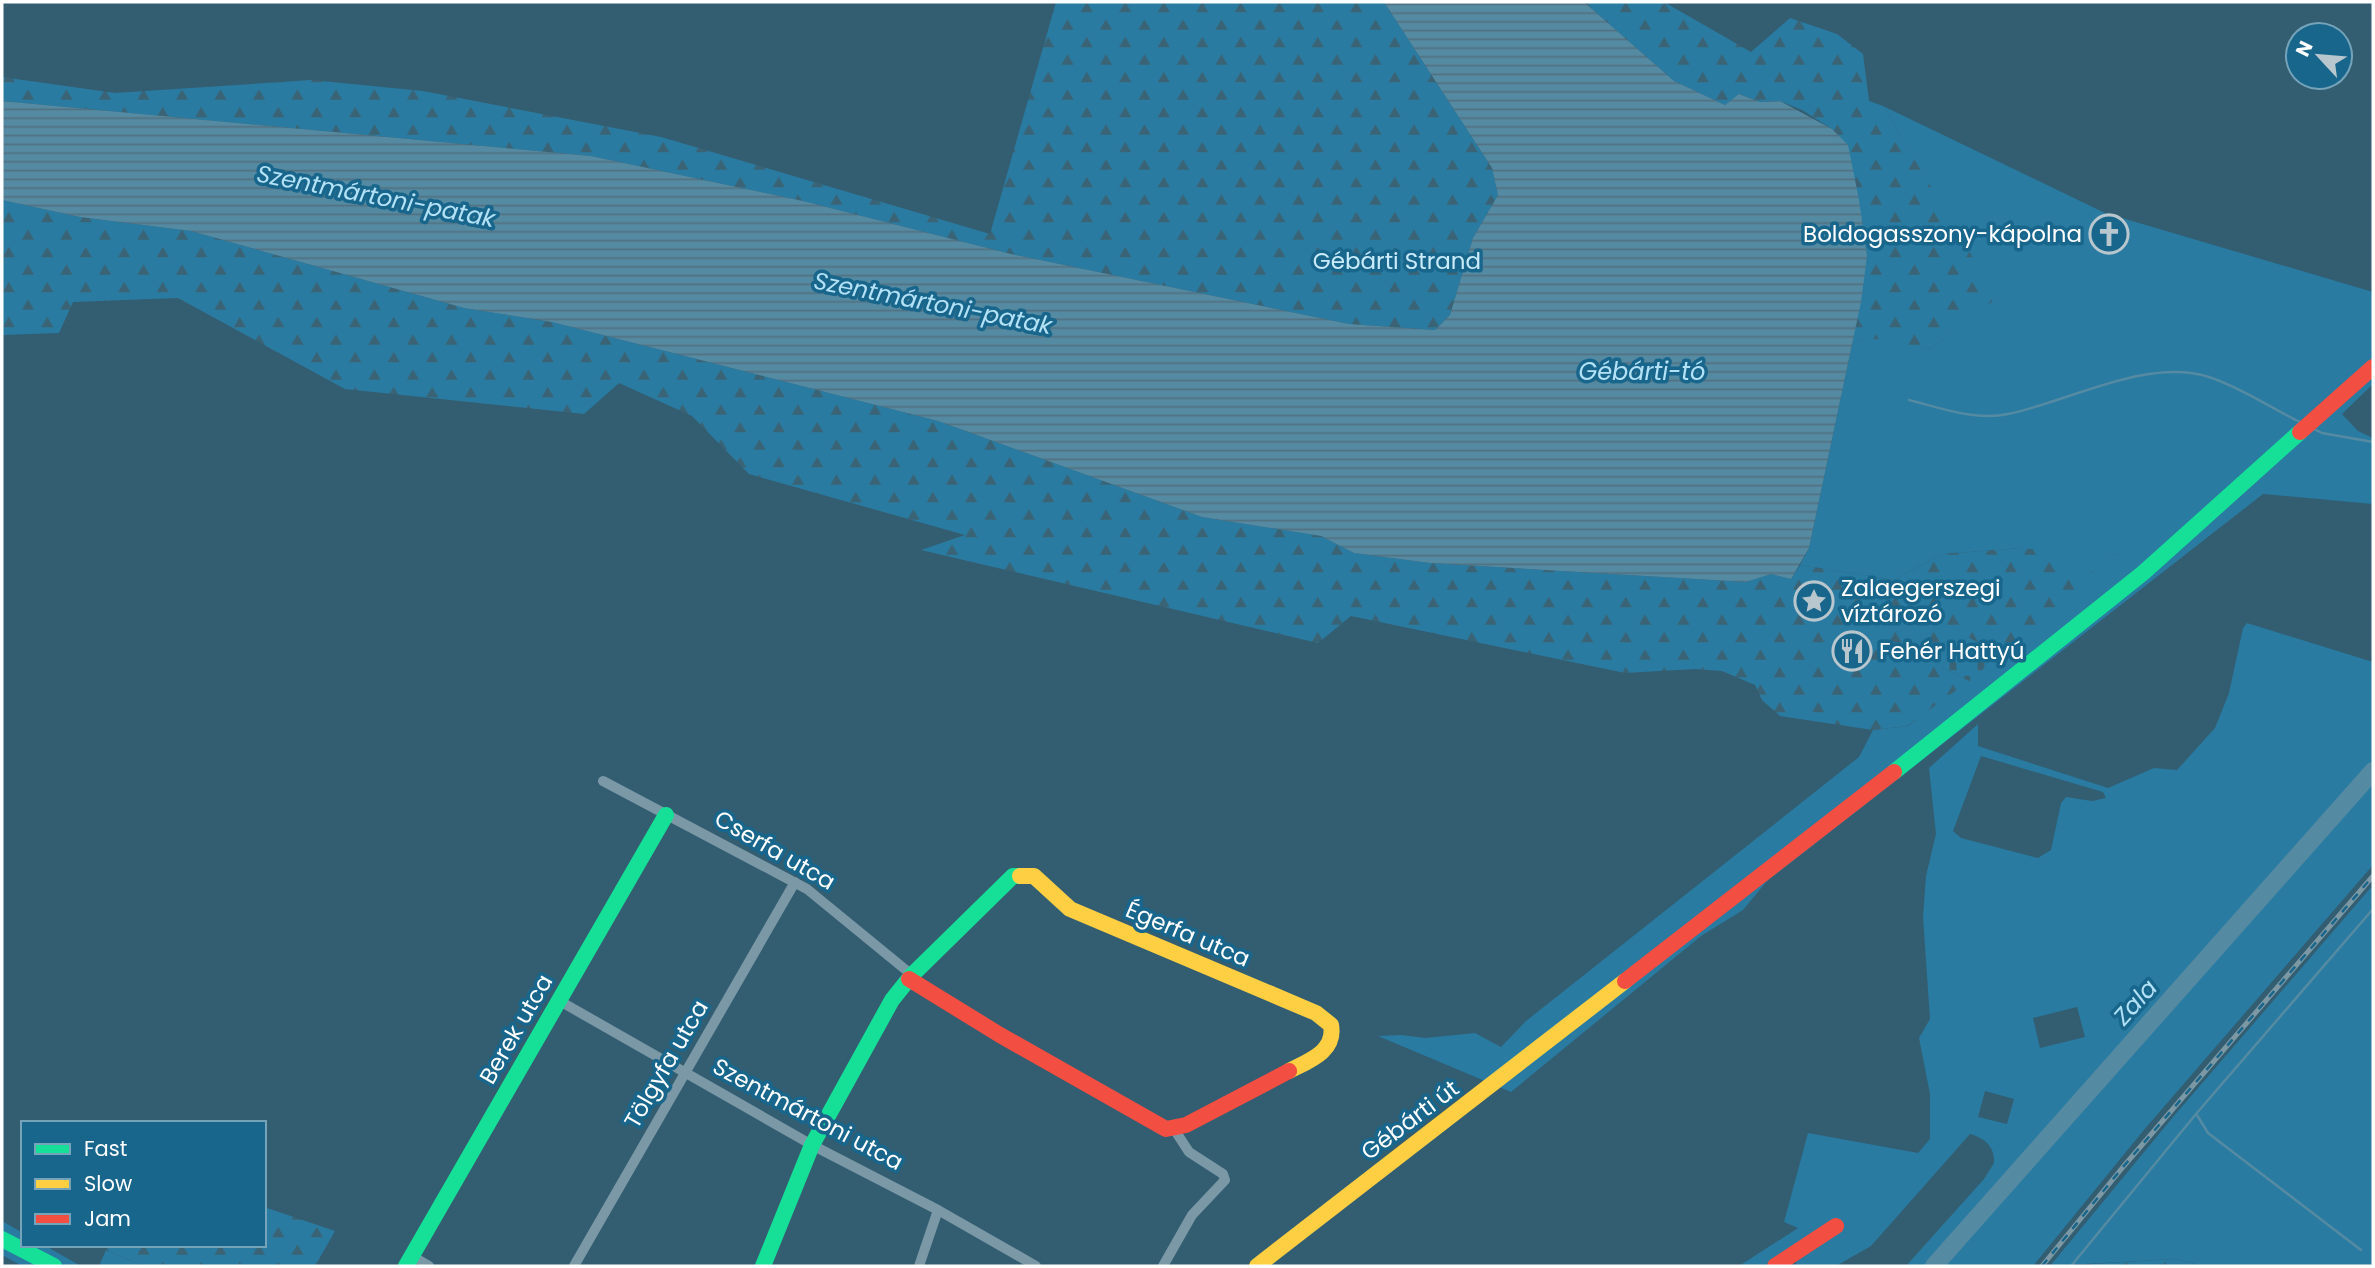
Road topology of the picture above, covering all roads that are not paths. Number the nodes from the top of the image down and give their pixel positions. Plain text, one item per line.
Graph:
1 (2373, 367) edge
2 (603, 781) dead end
3 (666, 815) junction
4 (795, 883) junction
5 (910, 977) junction
6 (558, 1000) junction
7 (685, 1073) junction
8 (1174, 1129) junction
9 (812, 1144) junction
10 (938, 1210) junction
11 (1836, 1226) dead end
12 (2, 1239) edge
13 (409, 1261) edge
14 (54, 1266) edge
15 (429, 1266) edge
16 (574, 1266) edge
17 (764, 1266) edge
18 (919, 1266) edge
19 (1036, 1266) edge
20 (1163, 1266) edge
21 (1257, 1266) edge
22 (1776, 1266) edge

1 - 21 street, Gébárti út
2 - 3 street, Cserfa utca
3 - 4 street, Cserfa utca
3 - 6 street, Berek utca
4 - 5 street, Cserfa utca
4 - 7 street, Tölgyfa utca
5 - 8 street, Cserfa utca
5 - 8 street, Égerfa utca
5 - 9 street
6 - 7 street, Szentmártoni utca
6 - 13 street, Berek utca
7 - 9 street, Szentmártoni utca
7 - 16 street, Tölgyfa utca
8 - 20 street
9 - 10 street, Szentmártoni utca
9 - 17 street
10 - 18 street
10 - 19 street, Szentmártoni utca
11 - 22 street
12 - 14 street
13 - 15 street

